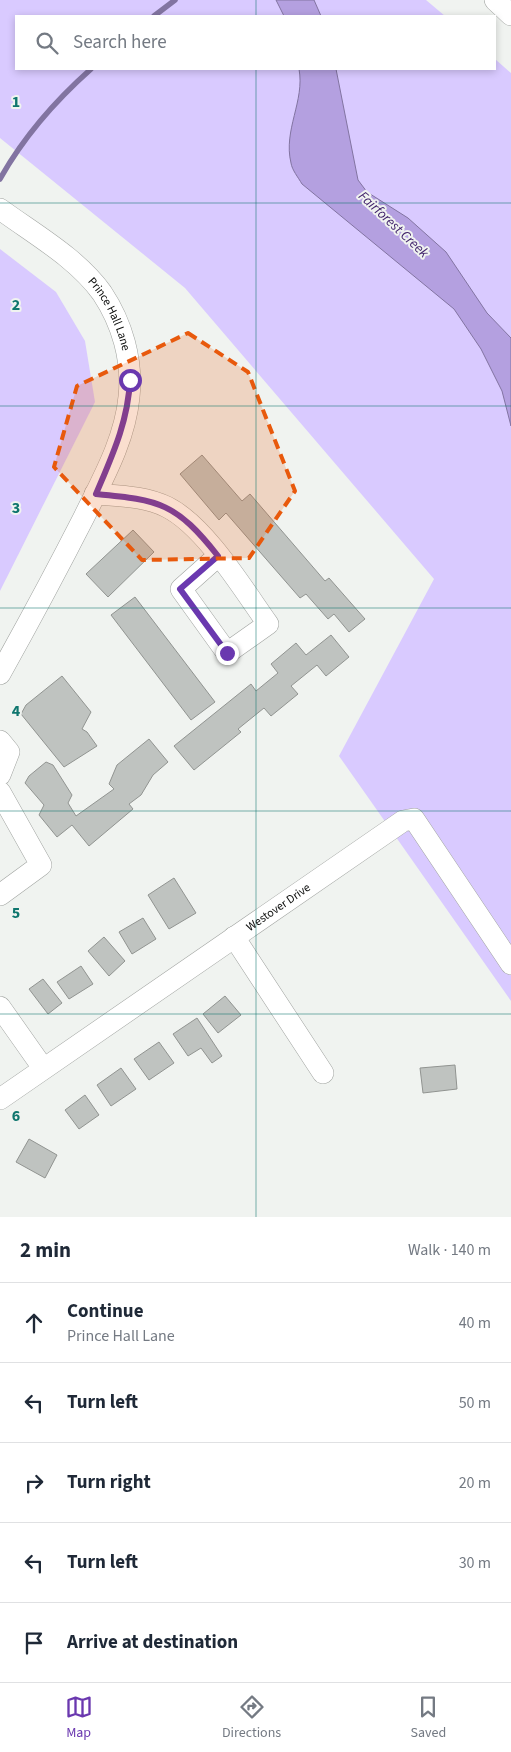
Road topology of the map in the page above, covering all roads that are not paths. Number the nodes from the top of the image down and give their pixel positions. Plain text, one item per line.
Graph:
1 (495, 0) edge
2 (511, 15) edge
3 (3, 211) edge
4 (96, 494) junction
5 (218, 556) dead end
6 (0, 674) edge
7 (0, 741) edge
8 (0, 775) edge
9 (0, 792) edge
10 (0, 895) edge
11 (234, 937) junction
12 (511, 964) edge
13 (0, 1007) edge
14 (43, 1068) junction
15 (323, 1072) dead end
16 (0, 1099) edge

1 - 2 street
3 - 4 street, Prince Hall Lane
4 - 5 street
4 - 6 street, Prince Hall Lane
7 - 8 street
9 - 10 street
11 - 12 street, Westover Drive
11 - 14 street, Westover Drive
11 - 15 street
13 - 14 street
14 - 16 street, Westover Drive

